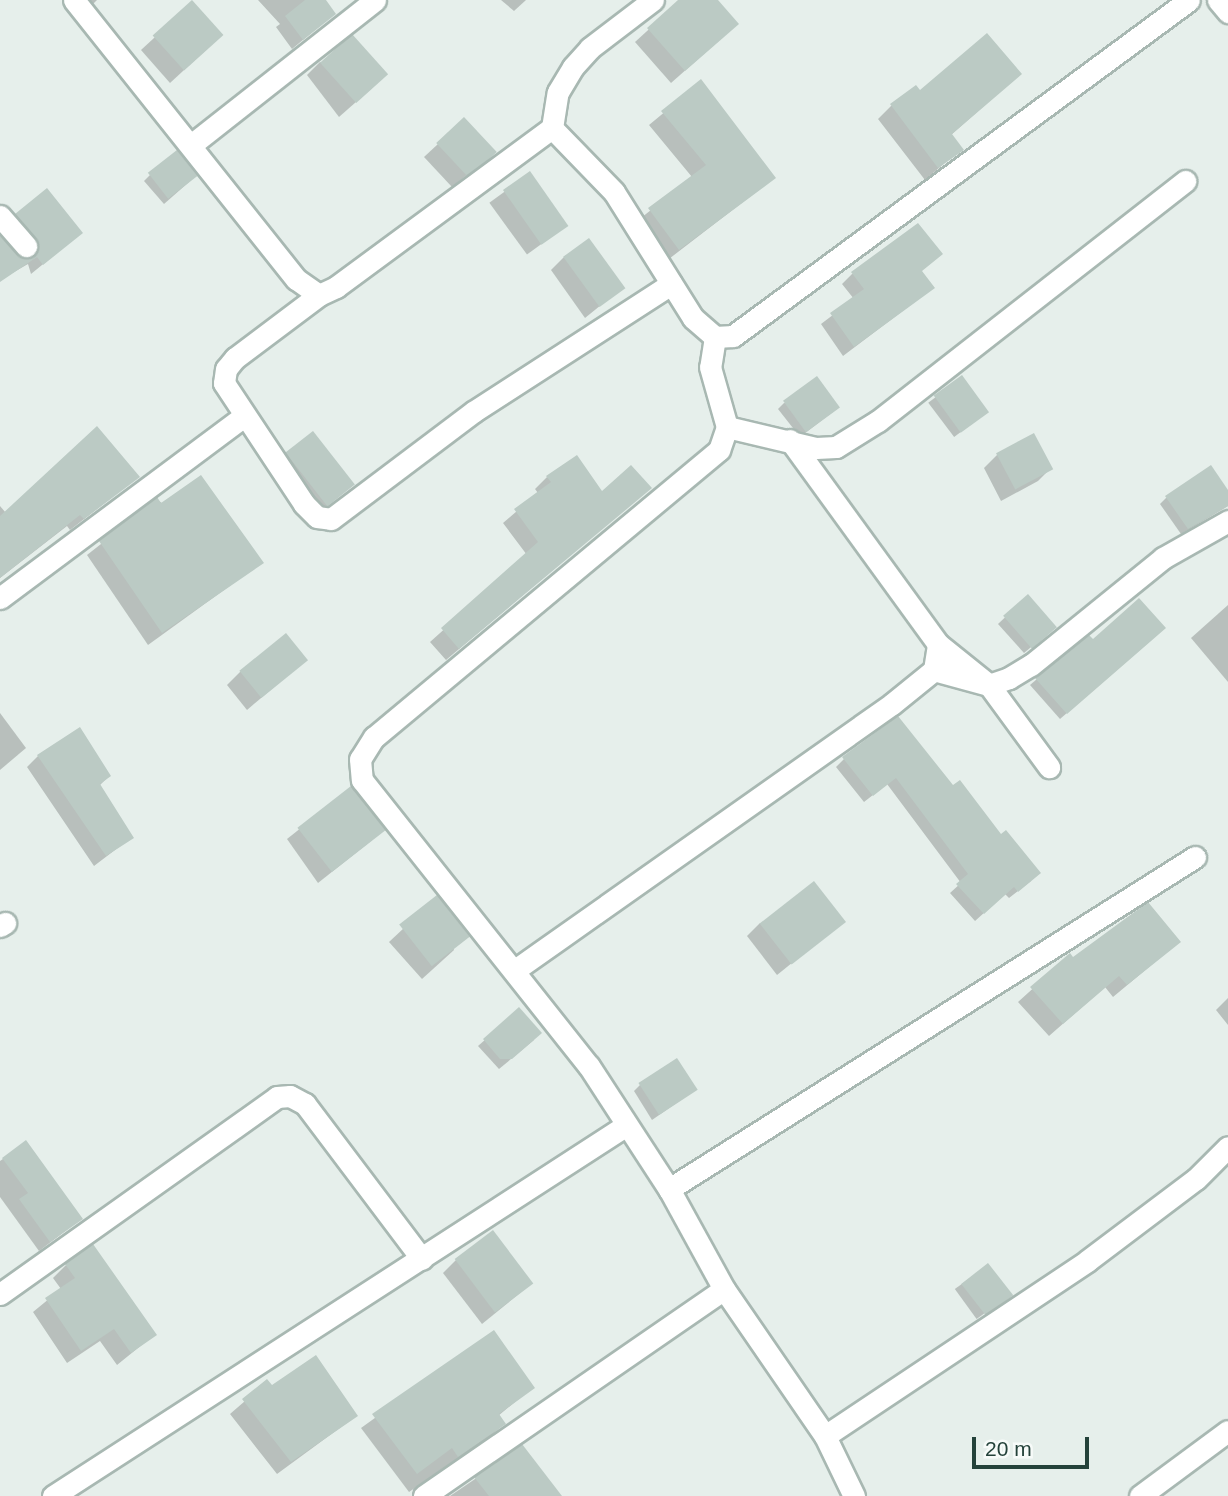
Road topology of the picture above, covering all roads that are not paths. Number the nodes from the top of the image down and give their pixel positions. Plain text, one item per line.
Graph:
1 (74, 0) edge
2 (375, 0) edge
3 (653, 0) edge
4 (1189, 0) edge
5 (1218, 0) edge
6 (1228, 12) edge
7 (552, 128) junction
8 (191, 145) junction
9 (1185, 181) dead end
10 (0, 216) edge
11 (26, 246) dead end
12 (671, 284) junction
13 (319, 295) junction
14 (715, 337) junction
15 (243, 417) junction
16 (727, 427) junction
17 (790, 440) junction
18 (1228, 521) edge
19 (0, 598) edge
20 (938, 644) junction
21 (934, 670) junction
22 (989, 685) junction
23 (1049, 767) dead end
24 (1195, 857) dead end
25 (515, 970) junction
26 (625, 1126) junction
27 (1228, 1147) edge
28 (669, 1189) junction
29 (422, 1259) junction
30 (724, 1289) junction
31 (0, 1294) edge
32 (1228, 1431) edge
33 (825, 1436) junction
34 (53, 1496) edge
35 (424, 1496) edge
36 (854, 1496) edge
37 (1140, 1496) edge

1 - 8 street
2 - 8 street
3 - 7 street
4 - 14 street
5 - 6 street
7 - 12 street
7 - 13 street
8 - 13 street
9 - 17 street
10 - 11 street
12 - 14 street
12 - 15 street
13 - 15 street
14 - 16 street
15 - 19 street
16 - 17 street
16 - 25 street
17 - 20 street
18 - 22 street
20 - 21 street
20 - 22 street
21 - 22 street
21 - 25 street
22 - 23 street
24 - 28 street
25 - 26 street
26 - 28 street
26 - 29 street
27 - 33 street
28 - 30 street
29 - 31 street
29 - 34 street
30 - 33 street
30 - 35 street
32 - 37 street
33 - 36 street

